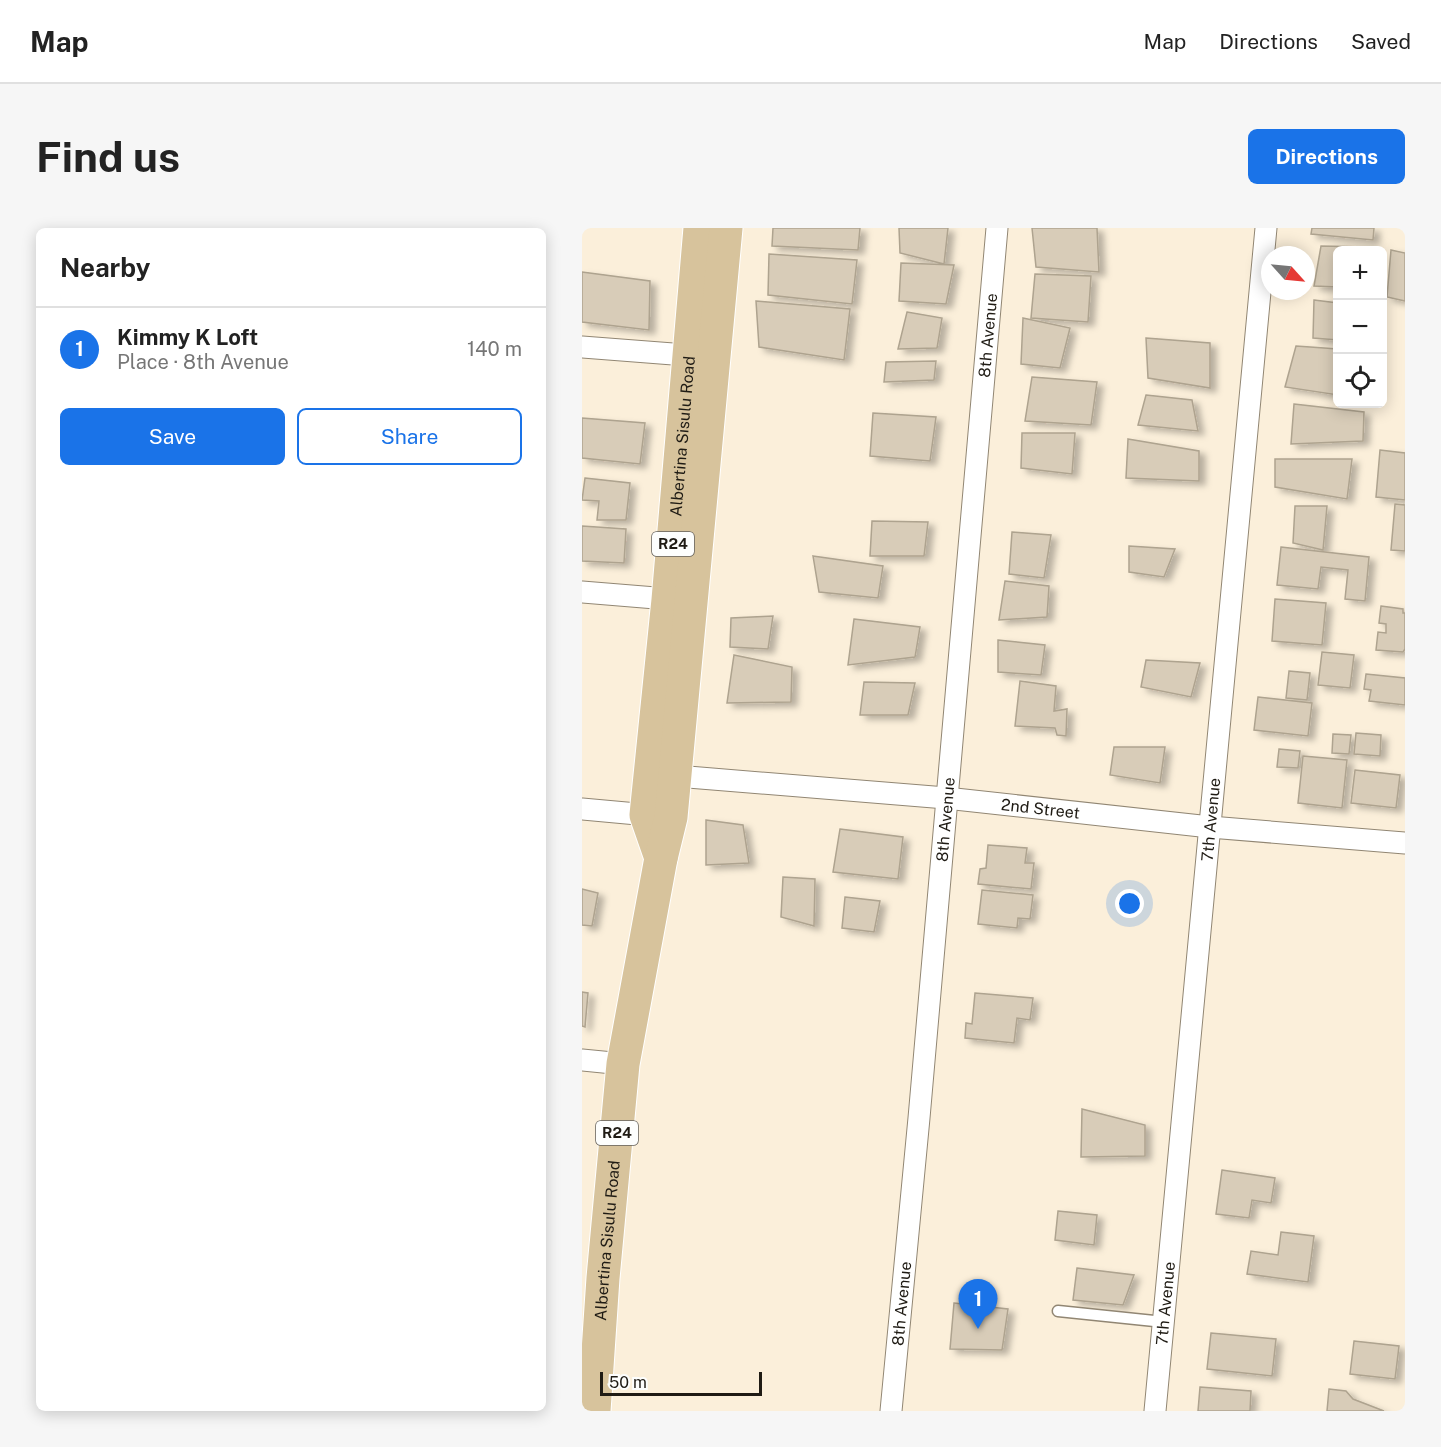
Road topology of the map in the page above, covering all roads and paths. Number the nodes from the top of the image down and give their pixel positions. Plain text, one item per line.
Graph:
1 (700, 228) edge
2 (726, 228) edge
3 (997, 228) edge
4 (1266, 228) edge
5 (582, 347) edge
6 (702, 356) junction
7 (582, 592) edge
8 (680, 600) junction
9 (676, 776) junction
10 (945, 798) junction
11 (582, 809) edge
12 (659, 816) junction
13 (1210, 827) junction
14 (1405, 843) edge
15 (582, 1060) edge
16 (623, 1064) junction
17 (592, 1276) edge
18 (1058, 1311) dead end
19 (1164, 1322) junction
20 (594, 1411) edge
21 (891, 1411) edge
22 (1155, 1411) edge

1 - 6 main road, Albertina Sisulu Road / R24
2 - 6 main road, Albertina Sisulu Road / R24
3 - 10 street, 8th Avenue
4 - 13 street, 7th Avenue
5 - 6 street
6 - 8 main road, Albertina Sisulu Road / R24
7 - 8 street
8 - 9 main road, Albertina Sisulu Road / R24
8 - 12 main road, Albertina Sisulu Road / R24
9 - 10 street, 2nd Street
9 - 12 main road, Albertina Sisulu Road / R24
10 - 13 street, 2nd Street
10 - 21 street, 8th Avenue
11 - 12 street
12 - 16 main road, Albertina Sisulu Road / R24
13 - 14 street, 2nd Street
13 - 19 street, 7th Avenue
15 - 16 street
16 - 17 main road, Albertina Sisulu Road / R24
17 - 20 main road, Albertina Sisulu Road / R24
18 - 19 lane
19 - 22 street, 7th Avenue

